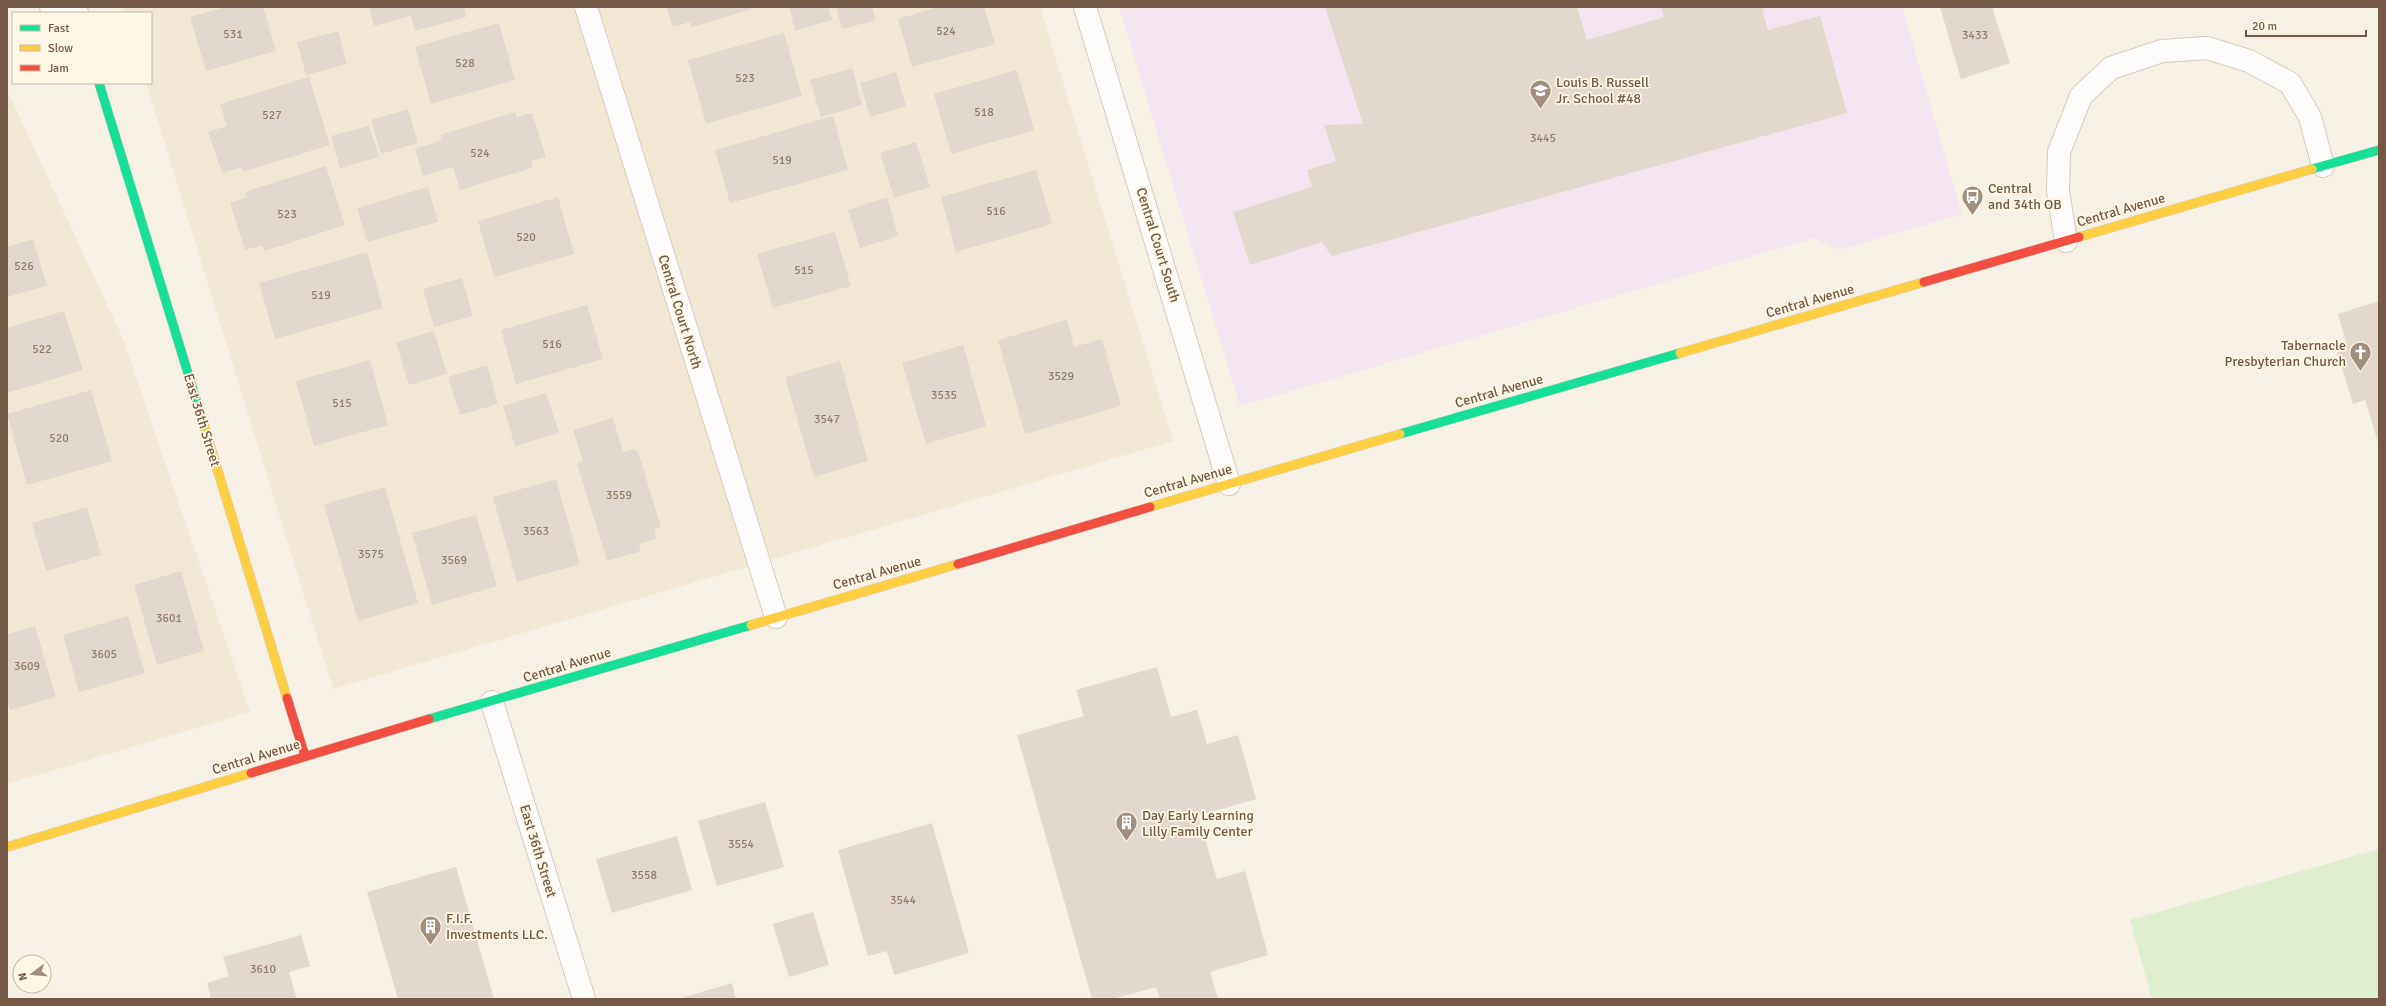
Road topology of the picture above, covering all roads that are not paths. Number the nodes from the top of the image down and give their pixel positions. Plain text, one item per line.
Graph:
1 (586, 7) edge
2 (1085, 7) edge
3 (99, 84) edge
4 (2379, 150) edge
5 (2323, 166) junction
6 (2066, 241) junction
7 (1229, 484) junction
8 (776, 618) junction
9 (492, 702) junction
10 (305, 756) junction
11 (7, 847) edge
12 (584, 999) edge

1 - 8 street, Central Court North
2 - 7 street, Central Court South
3 - 10 main road, East 36th Street
4 - 5 main road, Central Avenue
5 - 6 main road, Central Avenue
5 - 6 street
6 - 7 main road, Central Avenue
7 - 8 main road, Central Avenue
8 - 9 main road, Central Avenue
9 - 10 main road, Central Avenue
9 - 12 street, East 36th Street
10 - 11 main road, Central Avenue

